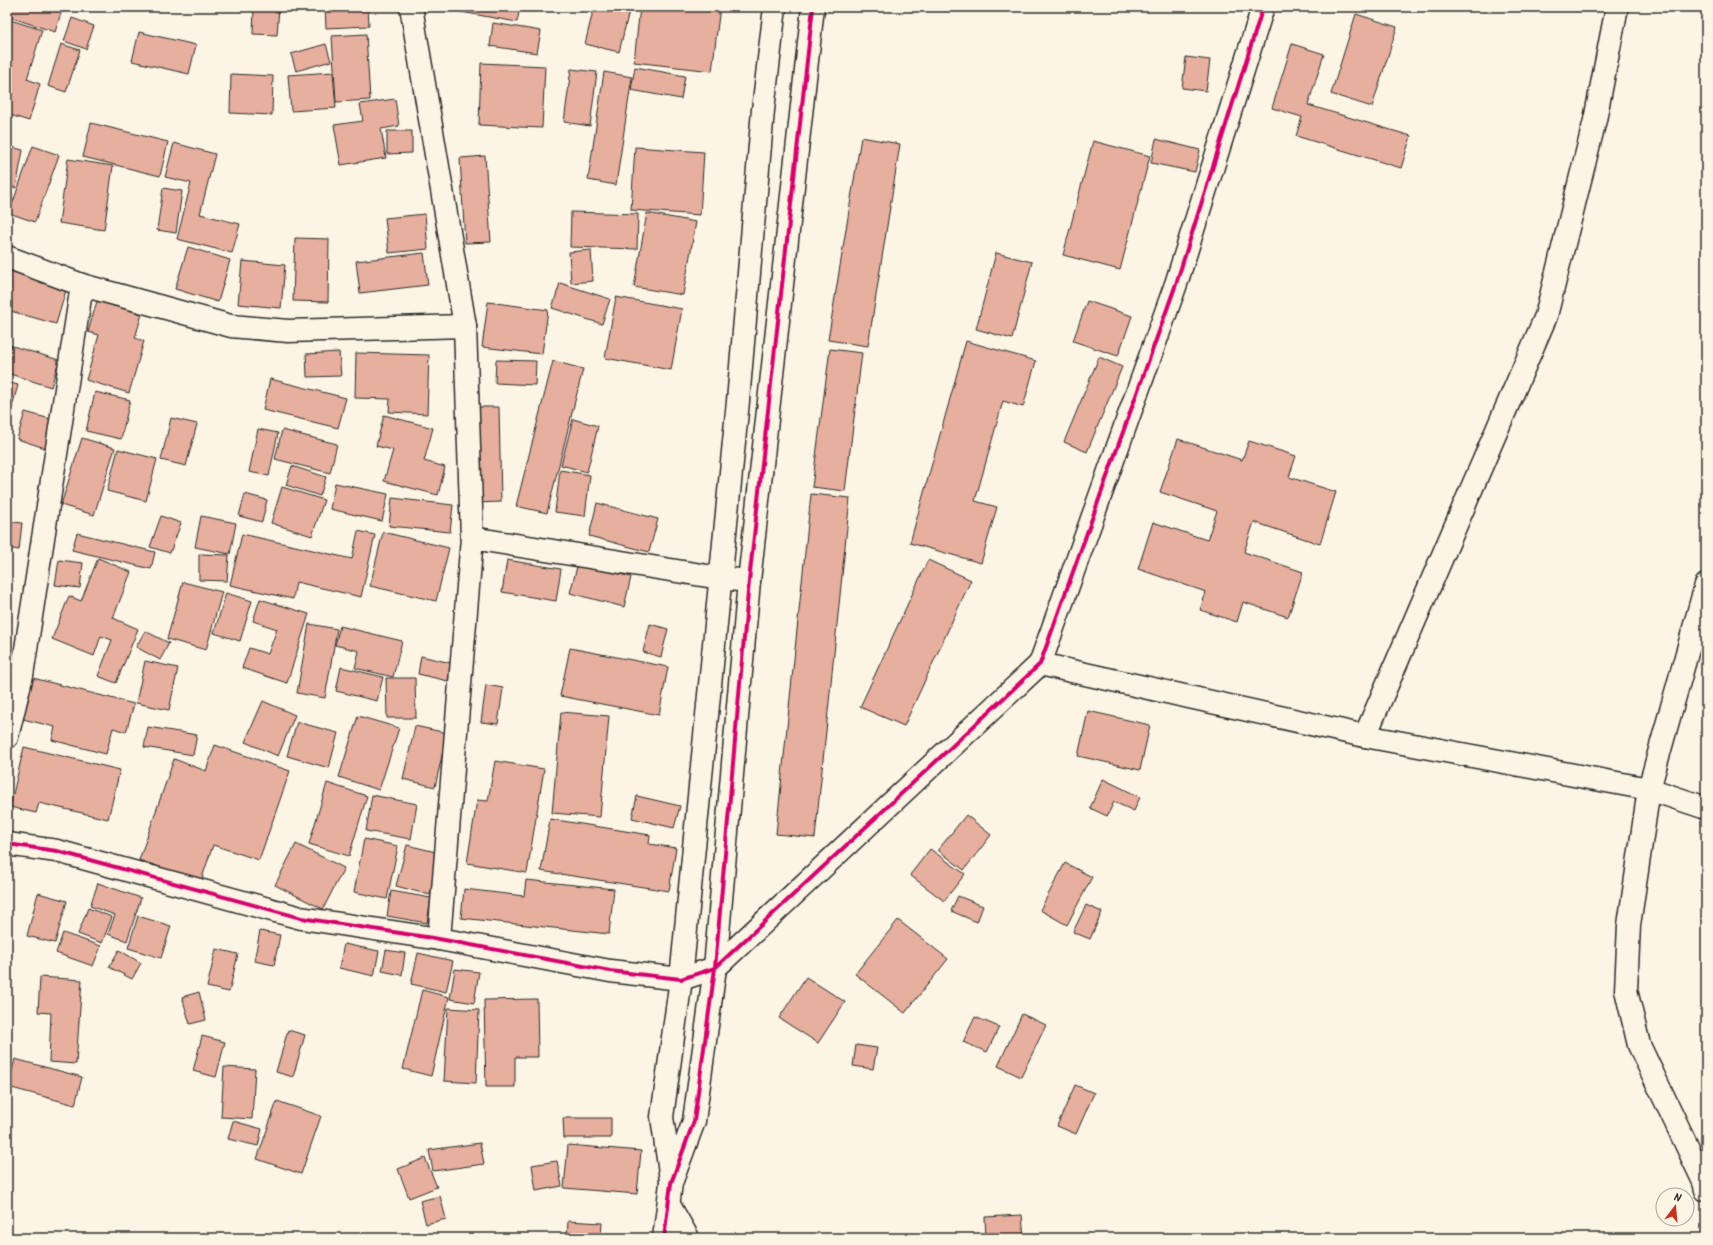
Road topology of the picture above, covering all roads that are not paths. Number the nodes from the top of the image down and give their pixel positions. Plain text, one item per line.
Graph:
1 (411, 7) edge
2 (775, 7) edge
3 (813, 7) edge
4 (1263, 7) edge
5 (1617, 7) edge
6 (7, 257) edge
7 (82, 285) junction
8 (464, 326) junction
9 (472, 538) junction
10 (720, 578) junction
11 (749, 581) junction
12 (1706, 585) edge
13 (1040, 664) junction
14 (1365, 736) junction
15 (7, 737) edge
16 (1649, 789) junction
17 (1706, 808) edge
18 (7, 844) edge
19 (439, 939) junction
20 (716, 968) junction
21 (681, 979) junction
22 (671, 1183) junction
23 (1706, 1190) edge
24 (669, 1205) junction
25 (664, 1238) edge
26 (688, 1238) edge

1 - 8 street
2 - 10 street
3 - 11 street
4 - 13 street
5 - 14 street
6 - 7 street
7 - 8 street
7 - 15 street
8 - 9 street
9 - 10 street
9 - 19 street
10 - 11 street
10 - 21 street
11 - 20 street
12 - 16 street
13 - 14 street
13 - 20 street
14 - 16 street
16 - 17 street
16 - 23 street
18 - 19 street
19 - 21 street
20 - 21 street
20 - 22 street
21 - 22 street
22 - 24 street
24 - 25 street
24 - 26 street

